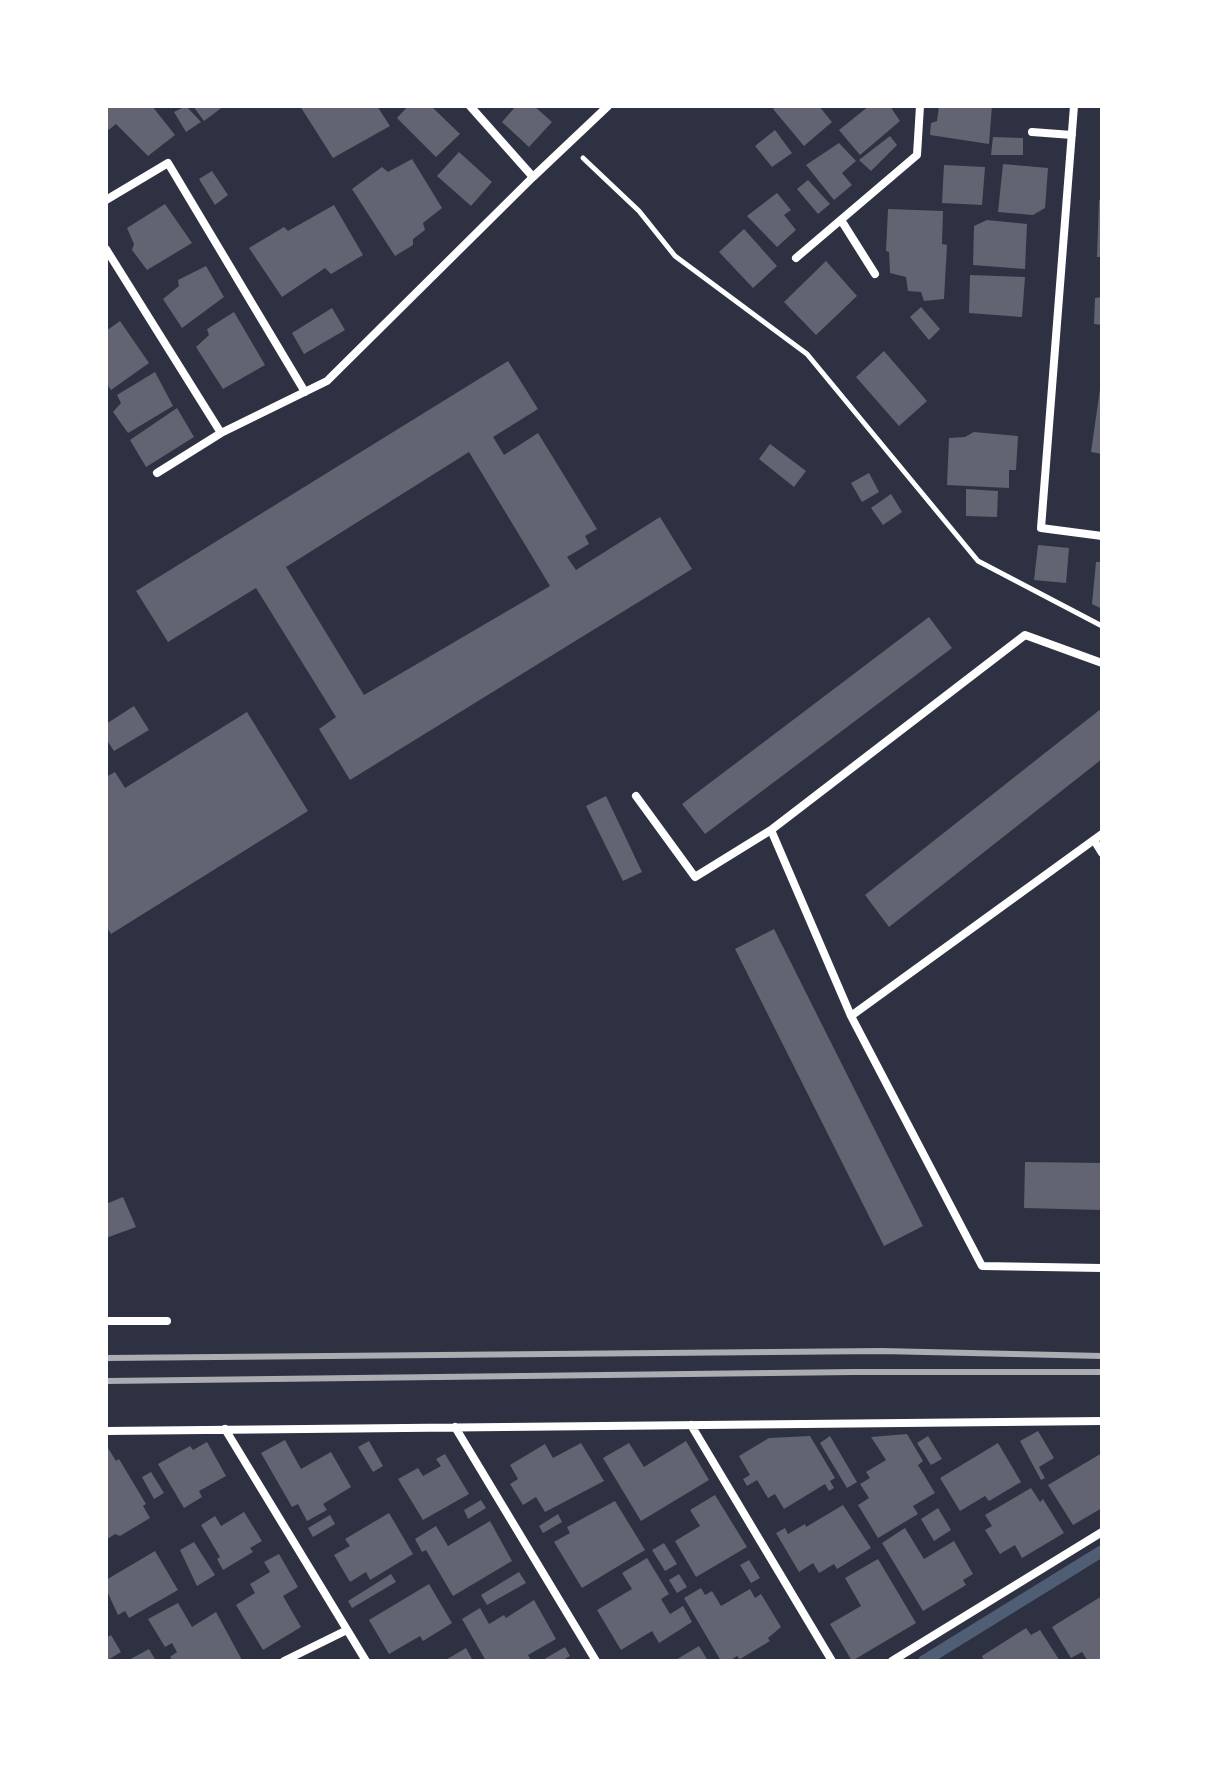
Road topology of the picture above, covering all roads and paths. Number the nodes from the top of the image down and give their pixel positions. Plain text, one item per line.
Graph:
1 (470, 106) edge
2 (608, 106) edge
3 (920, 106) edge
4 (1074, 106) edge
5 (1032, 132) dead end
6 (1072, 135) junction
7 (568, 143) junction
8 (533, 177) junction
9 (106, 200) edge
10 (841, 220) junction
11 (106, 249) edge
12 (796, 258) dead end
13 (875, 274) dead end
14 (305, 392) junction
15 (221, 433) junction
16 (157, 473) dead end
17 (1102, 536) edge
18 (1102, 626) edge
19 (1102, 663) edge
20 (636, 796) dead end
21 (771, 830) junction
22 (1102, 834) edge
23 (1094, 840) junction
24 (1102, 853) edge
25 (851, 1016) junction
26 (1102, 1268) edge
27 (106, 1321) edge
28 (167, 1321) dead end
29 (1102, 1421) edge
30 (691, 1425) junction
31 (455, 1427) junction
32 (225, 1429) junction
33 (106, 1431) edge
34 (1102, 1532) edge
35 (347, 1630) junction
36 (284, 1661) edge
37 (366, 1661) edge
38 (596, 1661) edge
39 (832, 1661) edge
40 (892, 1661) edge

1 - 8 street
2 - 7 street
3 - 10 street
4 - 6 street
5 - 6 street
6 - 17 street
7 - 8 street
7 - 18 path
8 - 14 street
9 - 14 street
10 - 12 street
10 - 13 street
11 - 15 street
14 - 15 street
15 - 16 street
19 - 21 street
20 - 21 street
21 - 25 street
22 - 23 street
23 - 24 street
23 - 25 street
25 - 26 street
27 - 28 street
29 - 30 street
30 - 31 street
30 - 39 street
31 - 32 street
31 - 38 street
32 - 33 street
32 - 35 street
34 - 40 street
35 - 36 street
35 - 37 street

